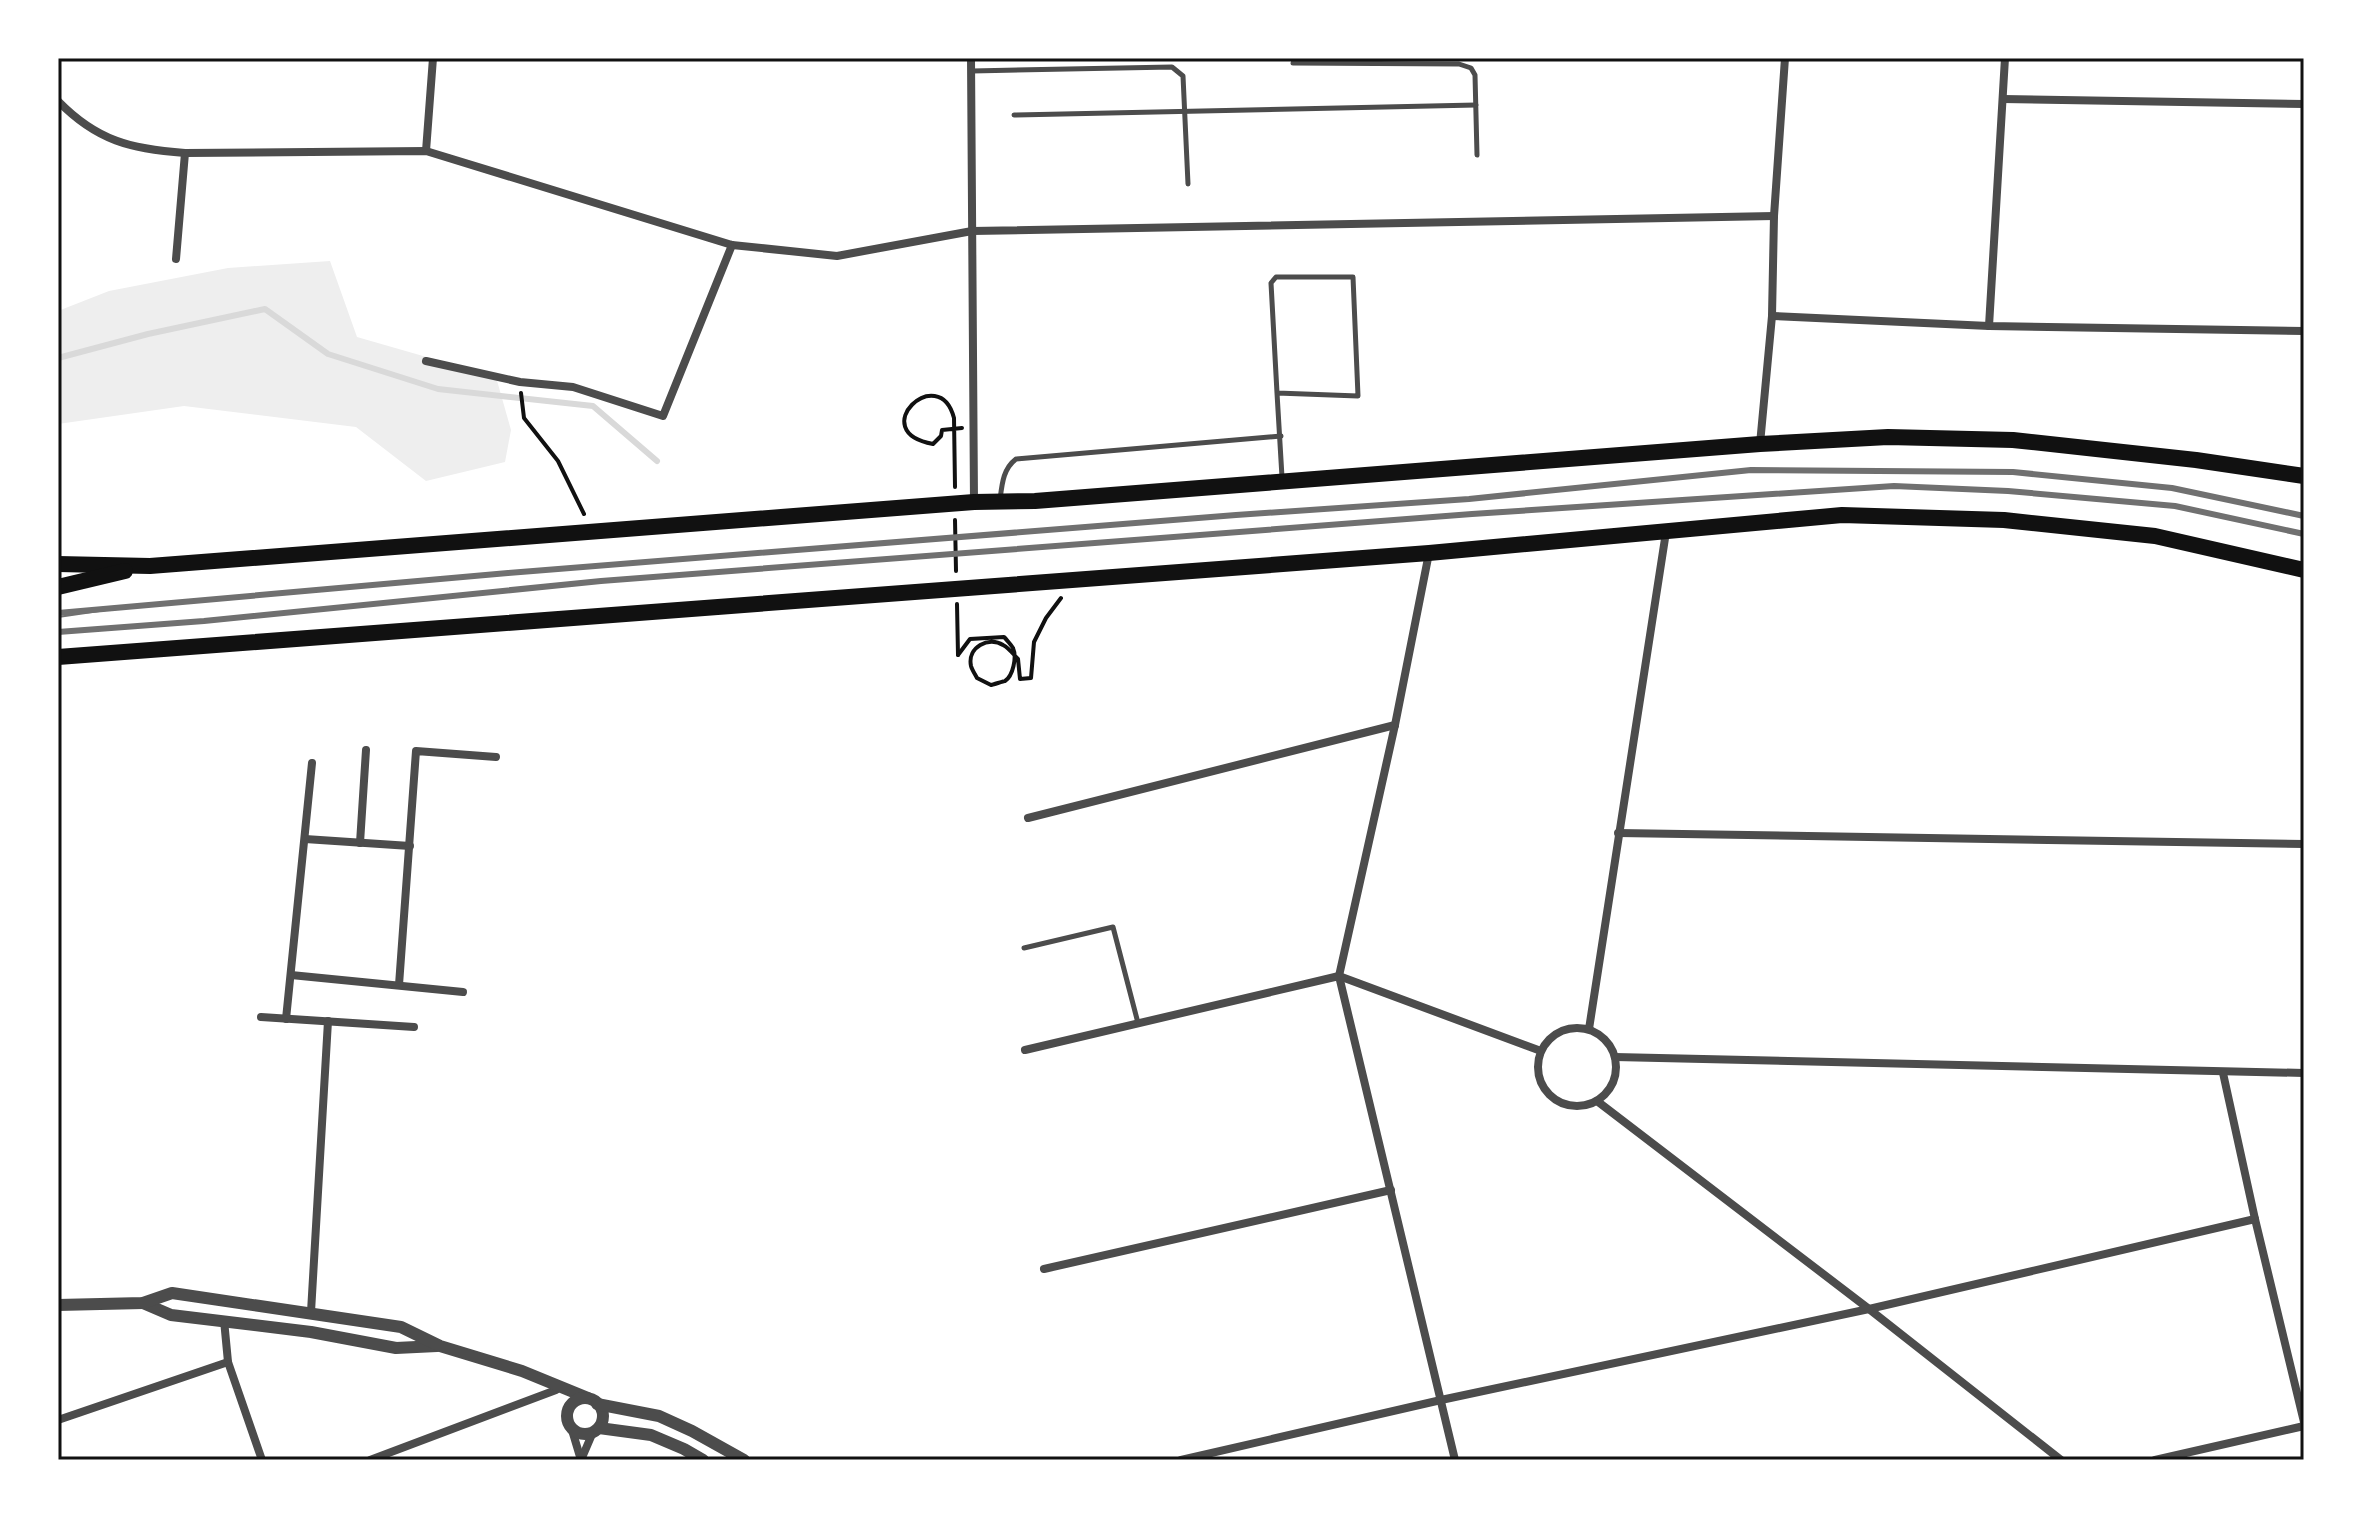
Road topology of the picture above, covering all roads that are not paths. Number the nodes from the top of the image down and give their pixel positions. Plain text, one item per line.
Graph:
1 (433, 58) edge
2 (971, 58) edge
3 (1785, 58) edge
4 (2005, 58) edge
5 (1293, 63) dead end
6 (971, 71) junction
7 (2003, 99) junction
8 (58, 101) edge
9 (2304, 104) edge
10 (1476, 105) junction
11 (1184, 111) junction
12 (1014, 115) dead end
13 (426, 151) junction
14 (185, 153) junction
15 (1477, 155) dead end
16 (1188, 184) dead end
17 (1774, 216) junction
18 (972, 231) junction
19 (732, 245) junction
20 (176, 259) dead end
21 (1772, 316) junction
22 (1989, 326) junction
23 (2304, 331) edge
24 (426, 361) dead end
25 (1277, 393) junction
26 (1281, 436) junction
27 (1760, 444) junction
28 (2304, 476) edge
29 (1282, 481) junction
30 (1000, 501) junction
31 (974, 502) junction
32 (1666, 530) junction
33 (1429, 553) junction
34 (58, 564) edge
35 (150, 566) junction
36 (2304, 570) edge
37 (58, 587) edge
38 (58, 657) edge
39 (1395, 725) junction
40 (366, 750) dead end
41 (496, 757) dead end
42 (312, 763) dead end
43 (1028, 818) dead end
44 (1618, 833) junction
45 (305, 839) junction
46 (360, 843) junction
47 (2304, 844) edge
48 (410, 846) junction
49 (1024, 948) dead end
50 (291, 975) junction
51 (1339, 976) junction
52 (399, 985) junction
53 (463, 992) dead end
54 (261, 1017) dead end
55 (286, 1019) junction
56 (328, 1021) junction
57 (1138, 1023) junction
58 (414, 1027) dead end
59 (1589, 1029) junction
60 (1025, 1050) dead end
61 (1541, 1051) junction
62 (1615, 1057) junction
63 (2223, 1073) junction
64 (2304, 1073) edge
65 (1597, 1101) junction
66 (1391, 1190) junction
67 (2255, 1219) junction
68 (1044, 1269) dead end
69 (143, 1303) junction
70 (58, 1305) edge
71 (1869, 1309) junction
72 (311, 1312) junction
73 (224, 1320) junction
74 (440, 1346) junction
75 (228, 1362) junction
76 (554, 1386) junction
77 (1441, 1400) junction
78 (592, 1401) junction
79 (567, 1414) junction
80 (58, 1420) edge
81 (2304, 1424) edge
82 (572, 1430) junction
83 (596, 1430) junction
84 (262, 1460) edge
85 (370, 1460) edge
86 (581, 1460) edge
87 (703, 1460) edge
88 (744, 1460) edge
89 (1181, 1460) edge
90 (1455, 1460) edge
91 (2061, 1460) edge
92 (2155, 1460) edge

1 - 13 street
2 - 6 street
3 - 17 street
4 - 7 street
5 - 10 lane
6 - 11 lane
6 - 18 street
7 - 9 street
7 - 22 street
8 - 14 street
10 - 11 lane
10 - 15 lane
11 - 12 lane
11 - 16 lane
13 - 14 street
13 - 19 street
14 - 20 street
17 - 18 street
17 - 21 street
18 - 19 street
18 - 31 street
19 - 24 street
21 - 22 street
21 - 27 street
22 - 23 street
25 - 25 lane
25 - 26 lane
26 - 29 lane
26 - 30 lane
27 - 28 highway
27 - 29 highway
29 - 30 highway
30 - 31 highway
31 - 35 highway
32 - 33 highway
32 - 36 highway
32 - 44 street
33 - 38 highway
33 - 39 street
34 - 35 highway
35 - 37 highway
39 - 43 street
39 - 51 street
40 - 46 street
41 - 48 street
42 - 45 street
44 - 47 street
44 - 59 street
45 - 46 street
45 - 50 street
46 - 48 street
48 - 52 street
49 - 57 lane
50 - 52 street
50 - 55 street
51 - 57 street
51 - 61 street
51 - 66 street
52 - 53 street
54 - 55 street
55 - 56 street
56 - 58 street
56 - 72 street
57 - 60 street
59 - 61 street
59 - 62 street
61 - 65 street
62 - 63 street
62 - 65 street
63 - 64 street
63 - 67 street
65 - 71 street
66 - 68 street
66 - 77 street
67 - 71 street
67 - 81 street
69 - 70 street
69 - 72 street
69 - 73 street
71 - 77 street
71 - 91 street
72 - 74 street
73 - 74 street
73 - 75 street
74 - 76 street
75 - 80 street
75 - 84 street
76 - 78 street
76 - 79 street
76 - 85 street
77 - 89 street
77 - 90 street
78 - 79 street
78 - 83 street
78 - 88 street
79 - 82 street
81 - 92 street
82 - 83 street
82 - 86 street
83 - 86 street
83 - 87 street

